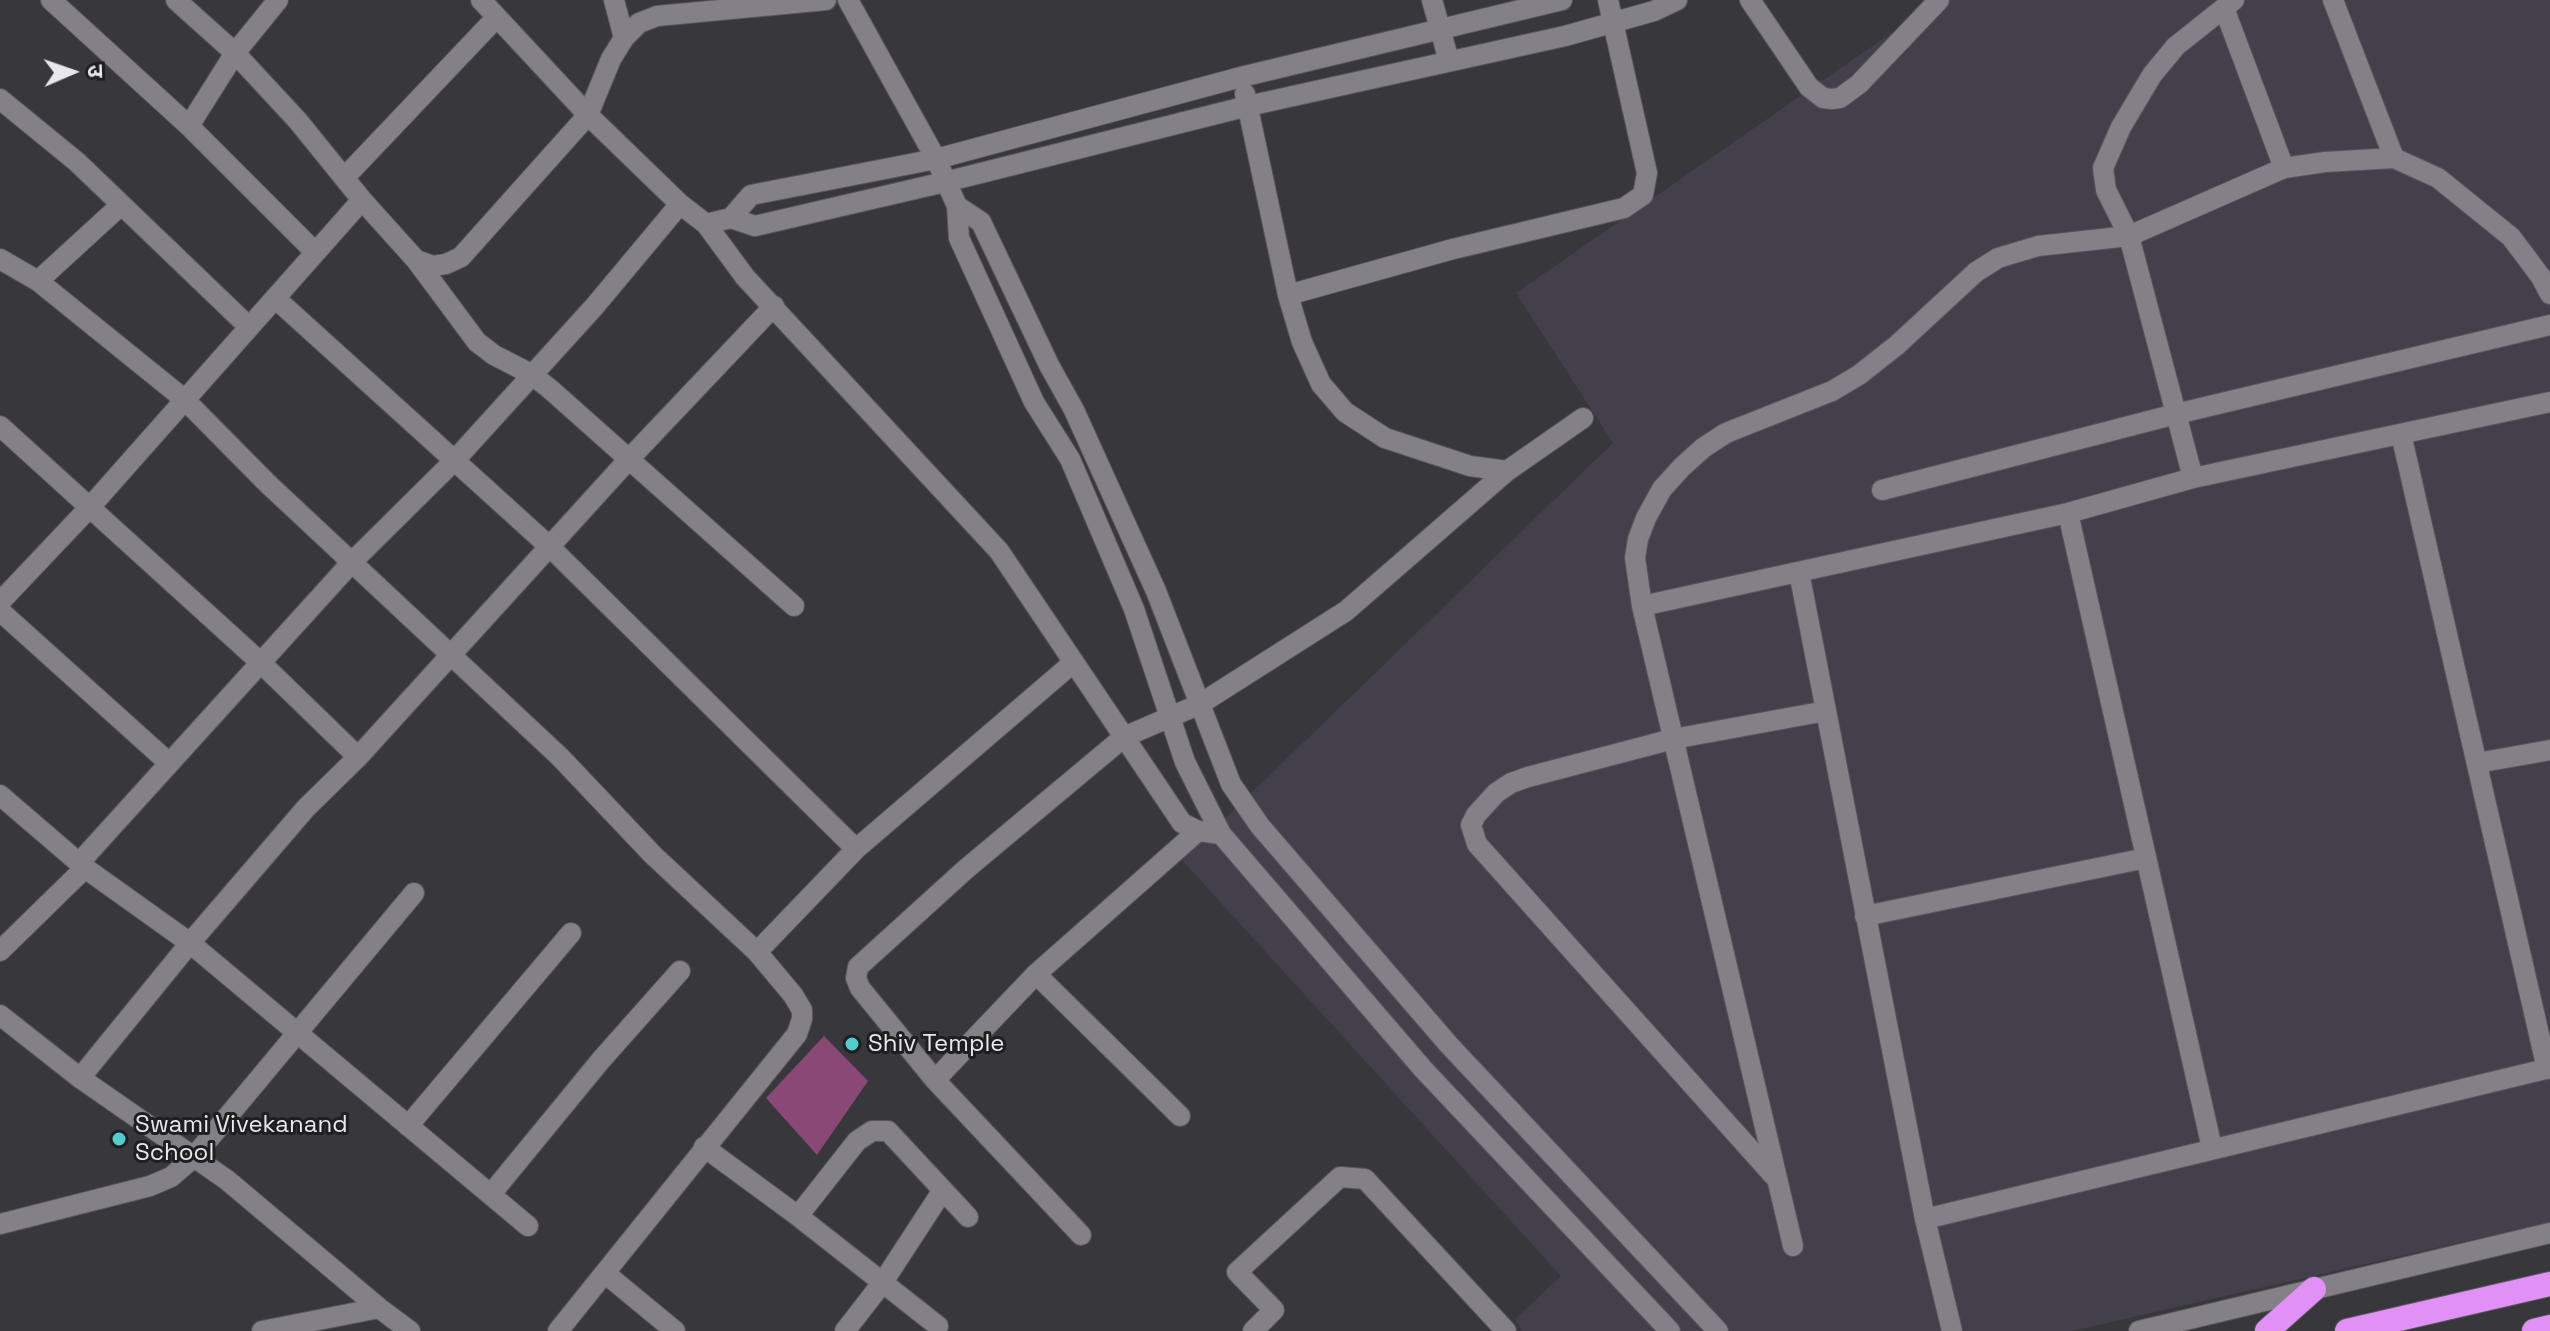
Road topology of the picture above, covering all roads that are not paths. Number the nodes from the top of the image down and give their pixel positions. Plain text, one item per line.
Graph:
1 (51, 0) edge
2 (176, 0) edge
3 (278, 0) edge
4 (481, 0) edge
5 (614, 0) edge
6 (826, 0) edge
7 (848, 0) edge
8 (1432, 0) edge
9 (1562, 0) edge
10 (1608, 0) edge
11 (1677, 0) edge
12 (1750, 0) edge
13 (1939, 0) edge
14 (2333, 0) edge
15 (2229, 4) edge
16 (496, 18) junction
17 (1614, 22) junction
18 (1440, 27) junction
19 (624, 38) junction
20 (235, 53) junction
21 (1449, 61) junction
22 (1241, 77) junction
23 (0, 99) edge
24 (1248, 106) junction
25 (588, 115) junction
26 (189, 126) junction
27 (2394, 158) junction
28 (936, 159) junction
29 (2284, 168) junction
30 (345, 177) junction
31 (945, 182) junction
32 (362, 200) junction
33 (680, 204) junction
34 (121, 205) junction
35 (957, 206) junction
36 (731, 218) junction
37 (706, 224) junction
38 (2129, 236) junction
39 (315, 252) junction
40 (0, 259) edge
41 (416, 260) junction
42 (38, 281) junction
43 (2550, 294) edge
44 (1288, 295) junction
45 (275, 298) junction
46 (774, 306) junction
47 (2550, 325) edge
48 (248, 326) junction
49 (1049, 365) junction
50 (531, 374) junction
51 (1024, 382) junction
52 (184, 399) junction
53 (2550, 402) edge
54 (2176, 414) junction
55 (1583, 418) dead end
56 (0, 426) edge
57 (2401, 434) junction
58 (630, 458) junction
59 (454, 461) junction
60 (1507, 471) junction
61 (2193, 478) junction
62 (1882, 490) dead end
63 (90, 507) junction
64 (2068, 513) junction
65 (550, 547) junction
66 (352, 562) junction
67 (1799, 572) junction
68 (0, 602) edge
69 (794, 606) dead end
70 (1642, 606) junction
71 (0, 611) edge
72 (450, 656) junction
73 (259, 661) junction
74 (1074, 662) junction
75 (1200, 704) junction
76 (1826, 711) junction
77 (1171, 716) junction
78 (1124, 737) junction
79 (1673, 739) junction
80 (2550, 750) edge
81 (358, 757) junction
82 (169, 763) junction
83 (2477, 763) junction
84 (0, 795) edge
85 (1198, 831) junction
86 (1221, 834) junction
87 (856, 849) junction
88 (2146, 858) junction
89 (82, 866) junction
90 (414, 893) dead end
91 (1865, 916) junction
92 (571, 933) dead end
93 (190, 943) junction
94 (0, 951) edge
95 (757, 952) junction
96 (1373, 957) junction
97 (680, 971) dead end
98 (1036, 974) junction
99 (1344, 978) junction
100 (0, 1015) edge
101 (297, 1035) junction
102 (2549, 1068) edge
103 (80, 1078) junction
104 (935, 1080) junction
105 (1180, 1116) dead end
106 (408, 1126) junction
107 (704, 1147) junction
108 (2212, 1148) junction
109 (193, 1158) junction
110 (1777, 1179) junction
111 (943, 1190) junction
112 (491, 1194) junction
113 (798, 1216) junction
114 (968, 1217) dead end
115 (1925, 1219) junction
116 (0, 1224) edge
117 (528, 1226) dead end
118 (2550, 1233) edge
119 (1081, 1235) dead end
120 (1793, 1246) dead end
121 (1642, 1250) junction
122 (1616, 1273) junction
123 (606, 1274) junction
124 (883, 1282) junction
125 (2550, 1284) edge
126 (2314, 1289) junction
127 (379, 1308) junction
128 (938, 1326) dead end
129 (2550, 1327) edge
130 (262, 1331) edge
131 (410, 1331) edge
132 (558, 1331) edge
133 (675, 1331) edge
134 (845, 1331) edge
135 (1253, 1331) edge
136 (1506, 1331) edge
137 (1670, 1331) edge
138 (1718, 1331) edge
139 (1952, 1331) edge
140 (2139, 1331) edge
141 (2267, 1331) edge
142 (2347, 1331) edge
143 (2534, 1331) edge

1 - 26 street
2 - 20 street
3 - 20 street
4 - 16 street
5 - 19 street
6 - 19 street
7 - 28 street
8 - 18 street
9 - 18 street
10 - 17 street
11 - 17 street
12 - 13 street
14 - 27 street
15 - 29 street
15 - 38 street
16 - 25 street
16 - 30 street
17 - 21 street
17 - 44 street
18 - 21 street
18 - 22 street
19 - 25 street
20 - 26 street
20 - 30 street
21 - 24 street
22 - 24 street
22 - 28 street
23 - 34 street
24 - 31 street
24 - 44 street
25 - 33 street
25 - 41 street
26 - 39 street
27 - 29 street
27 - 43 street
28 - 31 street
28 - 36 street
29 - 38 street
30 - 32 street
31 - 35 street
31 - 36 street
32 - 39 street
32 - 41 street
33 - 37 street
33 - 50 street
34 - 42 street
34 - 48 street
35 - 49 street
35 - 51 street
36 - 37 street
37 - 46 street
38 - 54 street
38 - 70 street
39 - 45 street
40 - 42 street
41 - 50 street
42 - 52 street
44 - 60 street
45 - 48 street
45 - 59 street
46 - 58 street
46 - 74 street
47 - 54 street
48 - 52 street
49 - 51 street
49 - 75 street
50 - 58 street
50 - 59 street
51 - 77 street
52 - 63 street
52 - 66 street
53 - 57 street
54 - 61 street
54 - 62 street
55 - 60 street
56 - 63 street
57 - 61 street
57 - 83 street
58 - 65 street
58 - 69 street
59 - 65 street
59 - 66 street
60 - 75 street
61 - 64 street
63 - 68 street
63 - 73 street
64 - 67 street
64 - 88 street
65 - 72 street
65 - 87 street
66 - 72 street
66 - 73 street
67 - 70 street
67 - 76 street
70 - 79 street
71 - 82 street
72 - 81 street
72 - 95 street
73 - 81 street
73 - 82 street
74 - 78 street
74 - 87 street
75 - 77 street
75 - 96 street
76 - 79 street
76 - 91 street
77 - 78 street
77 - 86 street
78 - 85 street
78 - 104 street
79 - 110 street
79 - 110 street
80 - 83 street
81 - 93 street
82 - 89 street
83 - 102 street
84 - 89 street
85 - 86 street
85 - 98 street
86 - 99 street
87 - 95 street
88 - 91 street
88 - 108 street
89 - 93 street
89 - 94 street
90 - 101 street
91 - 115 street
92 - 106 street
93 - 101 street
93 - 103 street
95 - 107 street
96 - 99 street
96 - 121 street
97 - 112 street
98 - 104 street
98 - 105 street
99 - 122 street
100 - 103 street
101 - 106 street
101 - 109 street
102 - 108 street
103 - 109 street
104 - 119 street
106 - 112 street
107 - 113 street
107 - 123 street
108 - 115 street
109 - 116 street
109 - 127 street
110 - 120 street
111 - 113 street
111 - 114 street
111 - 124 street
112 - 117 street
113 - 124 street
115 - 139 street
118 - 126 street
121 - 122 street
121 - 138 street
122 - 137 street
123 - 132 street
123 - 133 street
124 - 128 street
124 - 134 street
125 - 142 highway
126 - 140 street
126 - 141 highway
127 - 130 street
127 - 131 street
129 - 143 highway
135 - 136 street

